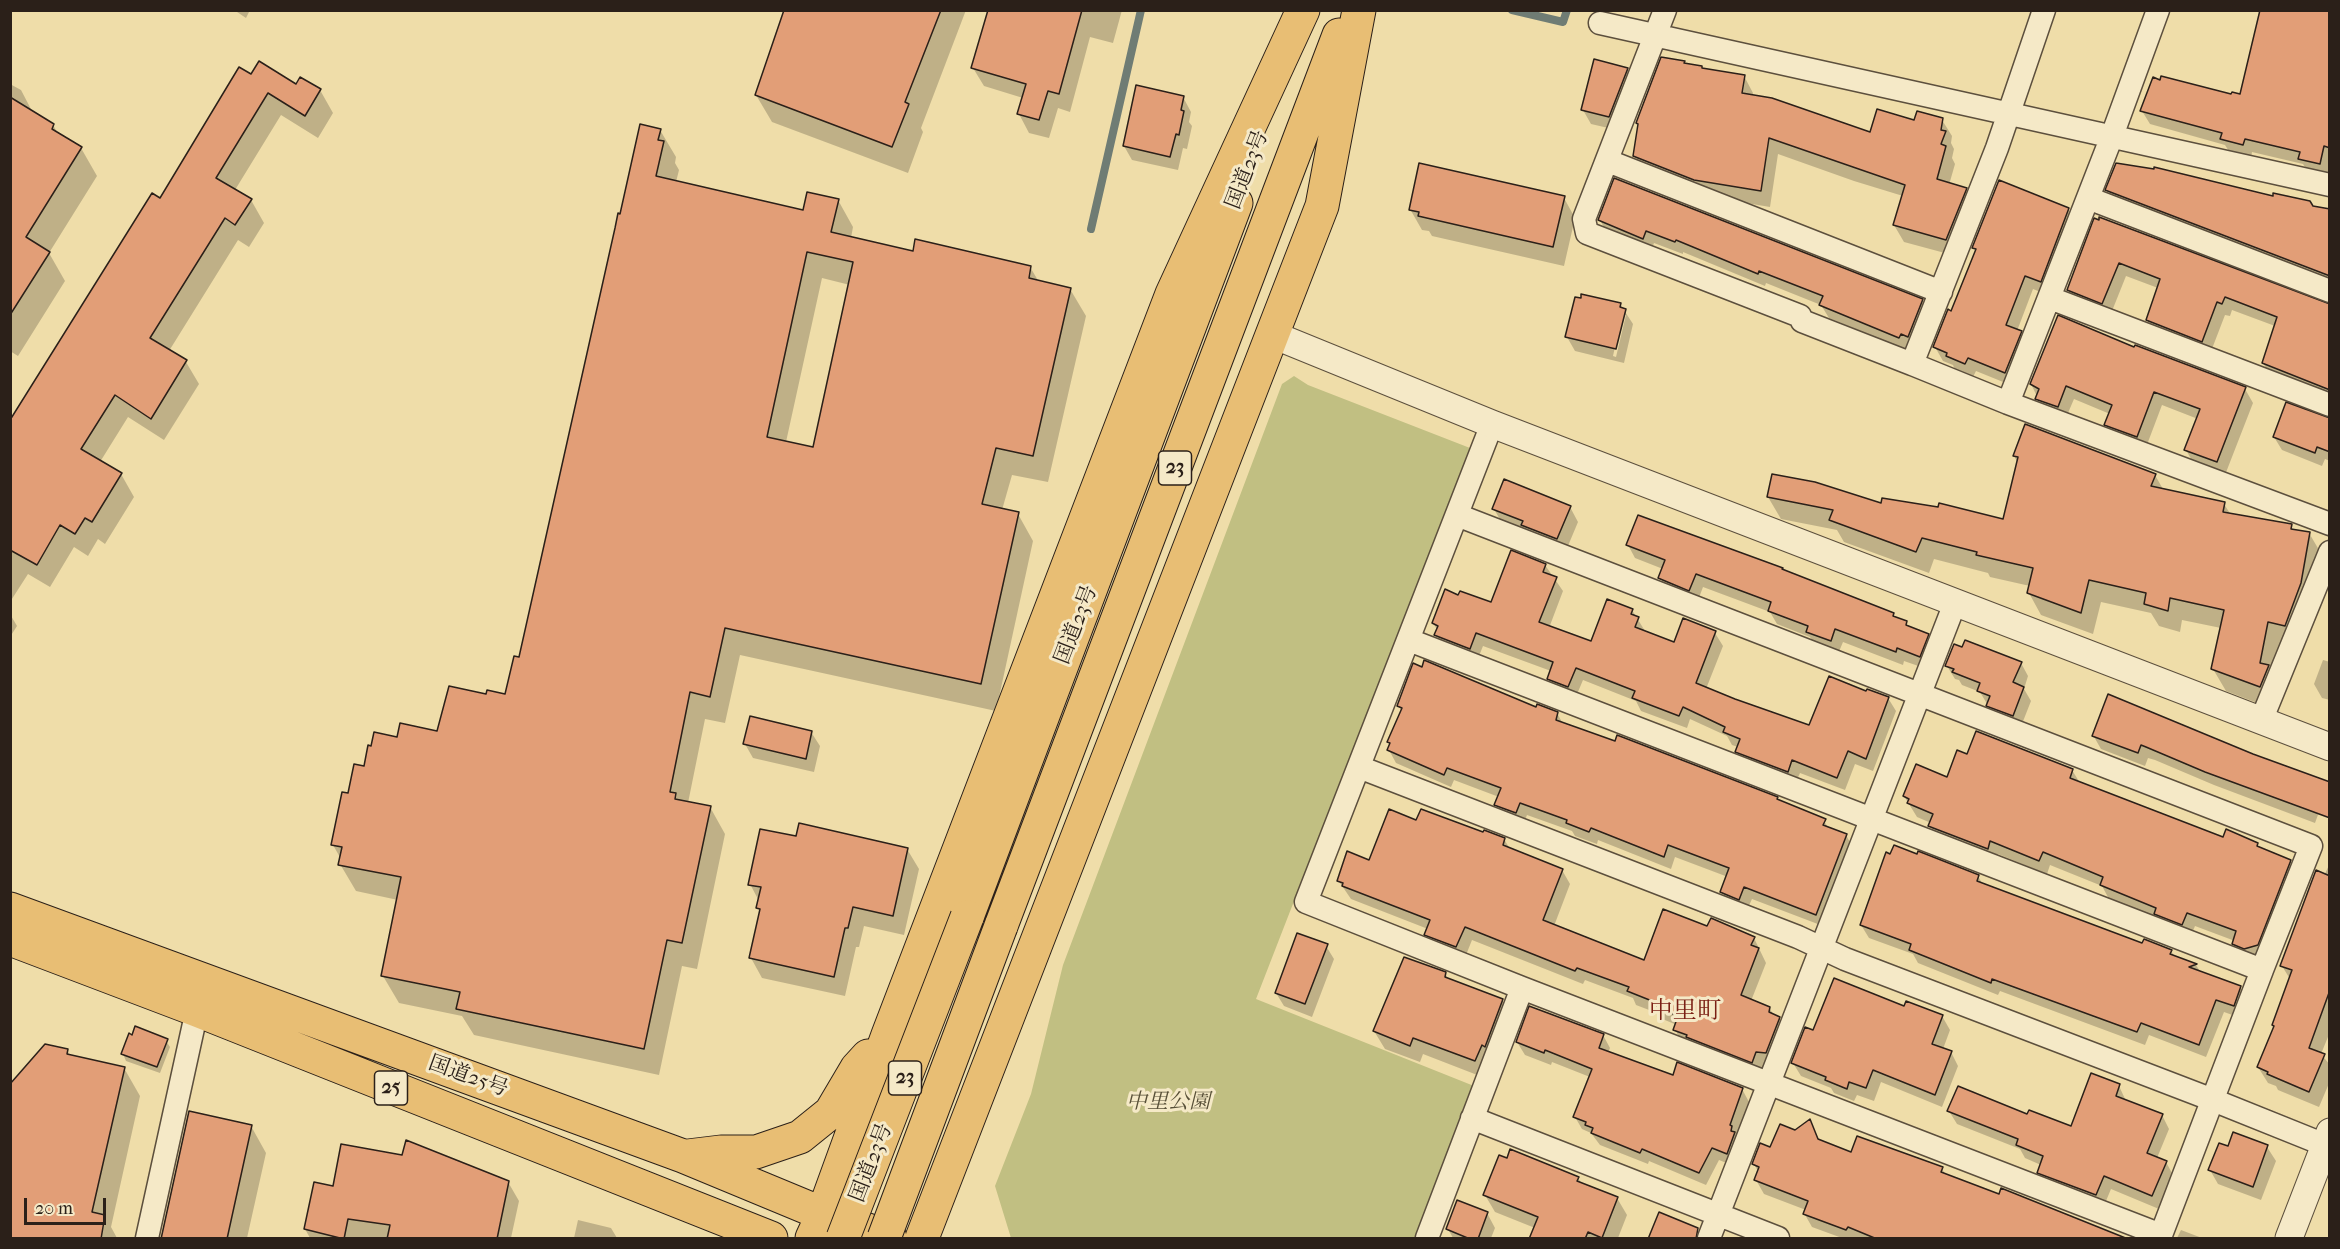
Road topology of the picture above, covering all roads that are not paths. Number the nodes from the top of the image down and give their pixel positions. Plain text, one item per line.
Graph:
1 (1303, 10) edge
2 (1308, 10) edge
3 (1348, 10) edge
4 (1359, 10) edge
5 (1665, 10) edge
6 (2044, 10) edge
7 (2158, 10) edge
8 (1600, 23) dead end
9 (1655, 34) junction
10 (2008, 113) junction
11 (2112, 136) junction
12 (1608, 161) junction
13 (2330, 185) edge
14 (2088, 198) junction
15 (2330, 291) edge
16 (1941, 292) junction
17 (2050, 298) junction
18 (1271, 334) junction
19 (1912, 364) junction
20 (2008, 403) junction
21 (2330, 405) edge
22 (1492, 424) junction
23 (1457, 515) junction
24 (2330, 524) edge
25 (2330, 552) edge
26 (1955, 603) junction
27 (1409, 640) junction
28 (1918, 695) junction
29 (2261, 721) junction
30 (2330, 747) edge
31 (1359, 767) junction
32 (1871, 819) junction
33 (10, 909) edge
34 (10, 939) edge
35 (1821, 948) junction
36 (2262, 970) junction
37 (1522, 988) junction
38 (197, 1010) junction
39 (888, 1035) junction
40 (1769, 1083) junction
41 (2213, 1100) junction
42 (1472, 1118) junction
43 (2328, 1141) edge
44 (683, 1156) junction
45 (1718, 1215) junction
46 (817, 1226) edge
47 (2160, 1237) edge
48 (147, 1239) edge
49 (771, 1239) edge
50 (843, 1239) edge
51 (884, 1239) edge
52 (890, 1239) edge
53 (922, 1239) edge
54 (1427, 1239) edge
55 (1709, 1239) edge
56 (1778, 1239) edge
57 (2289, 1239) edge

1 - 39 highway
2 - 50 highway, 国道23号 / 23, bridge
3 - 51 highway, 国道23号 / 23, bridge
4 - 18 highway
5 - 9 street
6 - 10 street
7 - 11 street
8 - 9 street
9 - 10 street
9 - 12 street
10 - 11 street
10 - 16 street
11 - 13 street
11 - 14 street
12 - 16 street
12 - 19 street
14 - 15 street
14 - 17 street
16 - 19 street
17 - 20 street
17 - 21 street
18 - 22 street
18 - 53 highway
19 - 20 street
20 - 24 street
22 - 23 street
22 - 26 street
23 - 27 street
23 - 28 street
25 - 29 street
26 - 28 street
26 - 29 street
27 - 31 street
27 - 32 street
28 - 32 street
28 - 36 street
29 - 30 street
31 - 35 street
31 - 37 street
32 - 35 street
32 - 36 street
33 - 44 highway, 国道25号 / 25
34 - 38 highway, 国道25号 / 25
35 - 40 street
35 - 41 street
36 - 41 street
37 - 40 street
37 - 42 street
38 - 48 street
38 - 49 highway, 国道25号 / 25
39 - 44 highway
39 - 46 highway
40 - 45 street
40 - 47 street
41 - 43 street
41 - 47 street
42 - 45 street
42 - 54 street
43 - 57 street
44 - 46 highway, 国道25号 / 25
45 - 55 street
45 - 56 street
46 - 52 highway, 国道25号 / 25

